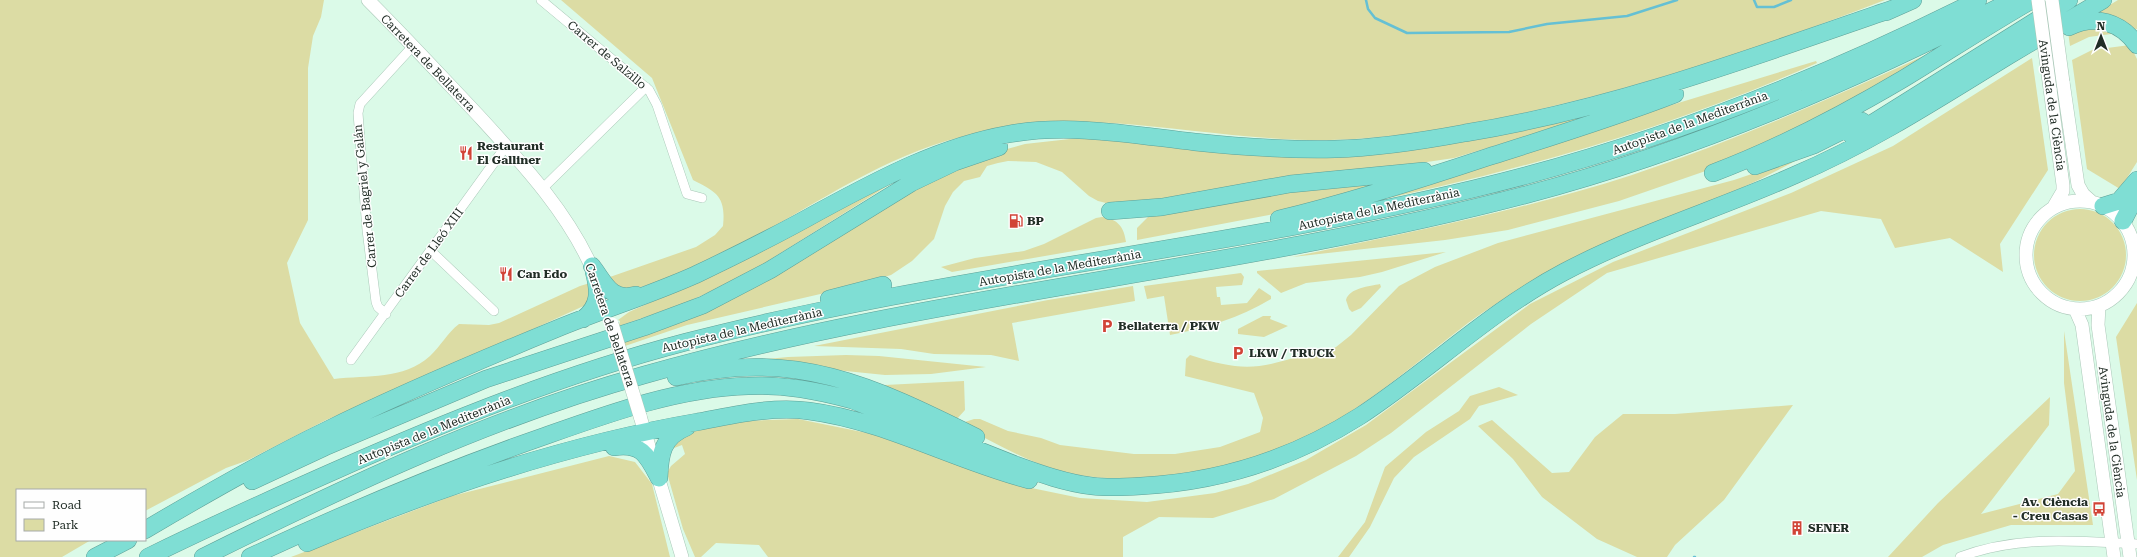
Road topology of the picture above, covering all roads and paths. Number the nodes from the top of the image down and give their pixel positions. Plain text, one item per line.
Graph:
1 (368, 0) edge
2 (541, 0) edge
3 (1913, 0) edge
4 (1978, 0) edge
5 (2013, 0) edge
6 (2032, 0) edge
7 (2038, 0) edge
8 (2052, 0) edge
9 (2069, 0) edge
10 (2103, 0) edge
11 (1895, 8) junction
12 (2026, 26) junction
13 (2137, 45) edge
14 (413, 46) junction
15 (2009, 56) junction
16 (646, 87) junction
17 (1142, 135) junction
18 (506, 146) junction
19 (1489, 157) junction
20 (2137, 180) edge
21 (542, 188) junction
22 (2137, 194) edge
23 (702, 198) dead end
24 (2098, 204) junction
25 (2053, 208) junction
26 (1110, 211) dead end
27 (1706, 211) junction
28 (2123, 221) junction
29 (431, 251) junction
30 (593, 269) junction
31 (1010, 275) junction
32 (675, 284) junction
33 (883, 285) dead end
34 (2099, 306) junction
35 (2075, 309) junction
36 (494, 311) dead end
37 (386, 314) junction
38 (610, 317) junction
39 (579, 321) junction
40 (723, 333) junction
41 (351, 360) dead end
42 (640, 416) junction
43 (706, 420) junction
44 (671, 426) junction
45 (646, 432) junction
46 (432, 449) junction
47 (560, 454) junction
48 (519, 466) junction
49 (1221, 475) junction
50 (659, 478) junction
51 (1162, 485) junction
52 (146, 530) edge
53 (146, 531) edge
54 (126, 541) edge
55 (2112, 543) junction
56 (2132, 544) edge
57 (95, 557) edge
58 (148, 557) edge
59 (203, 557) edge
60 (250, 557) edge
61 (273, 557) edge
62 (682, 557) edge
63 (1960, 557) edge
64 (2114, 557) edge
65 (2130, 557) edge

1 - 14 street, Carretera de Bellaterra
2 - 16 street, Carrer de Salzillo
3 - 11 highway
4 - 31 highway, Autopista de la Mediterrània
5 - 46 highway, Autopista de la Mediterrània
6 - 12 highway
7 - 25 street, Avinguda de la Ciència, bridge
8 - 24 street, Avinguda de la Ciència, bridge
9 - 12 highway
10 - 15 highway
11 - 17 highway
11 - 19 highway
12 - 27 highway
13 - 15 highway
14 - 18 street, Carretera de Bellaterra
14 - 37 street, Carrer de Bagriel y Galán
15 - 27 highway
16 - 21 street
16 - 23 street, Carrer de Salzillo
17 - 32 highway
17 - 53 highway
18 - 21 street, Carretera de Bellaterra
18 - 29 street, Carrer de Lleó XIII
19 - 26 highway
19 - 31 highway
20 - 24 highway
21 - 30 street, Carretera de Bellaterra
22 - 28 highway
24 - 25 street
24 - 28 street
25 - 35 street
27 - 49 highway
28 - 34 street
29 - 36 street
29 - 37 street, Carrer de Lleó XIII
30 - 32 highway
30 - 38 street, Carretera de Bellaterra
30 - 39 highway
31 - 40 highway, Autopista de la Mediterrània
32 - 38 highway
33 - 40 highway
34 - 35 street
34 - 56 street, Avinguda de la Ciència
35 - 55 street, Avinguda de la Ciència
37 - 41 street, Carrer de Lleó XIII
38 - 39 highway
38 - 42 street, Carretera de Bellaterra, bridge
39 - 52 highway
40 - 58 highway, Autopista de la Mediterrània
42 - 44 highway
42 - 45 street, Carretera de Bellaterra
42 - 48 highway
43 - 44 highway
43 - 49 highway
43 - 50 highway
44 - 45 highway
45 - 47 highway
45 - 50 street, Carretera de Bellaterra
46 - 51 highway
46 - 59 highway, Autopista de la Mediterrània
47 - 48 highway
47 - 50 highway
48 - 61 highway
49 - 51 highway
50 - 62 street, Carretera de Bellaterra
51 - 60 highway
54 - 57 highway
55 - 56 street
55 - 63 street
55 - 64 street, Avinguda de la Ciència
56 - 65 street, Avinguda de la Ciència

